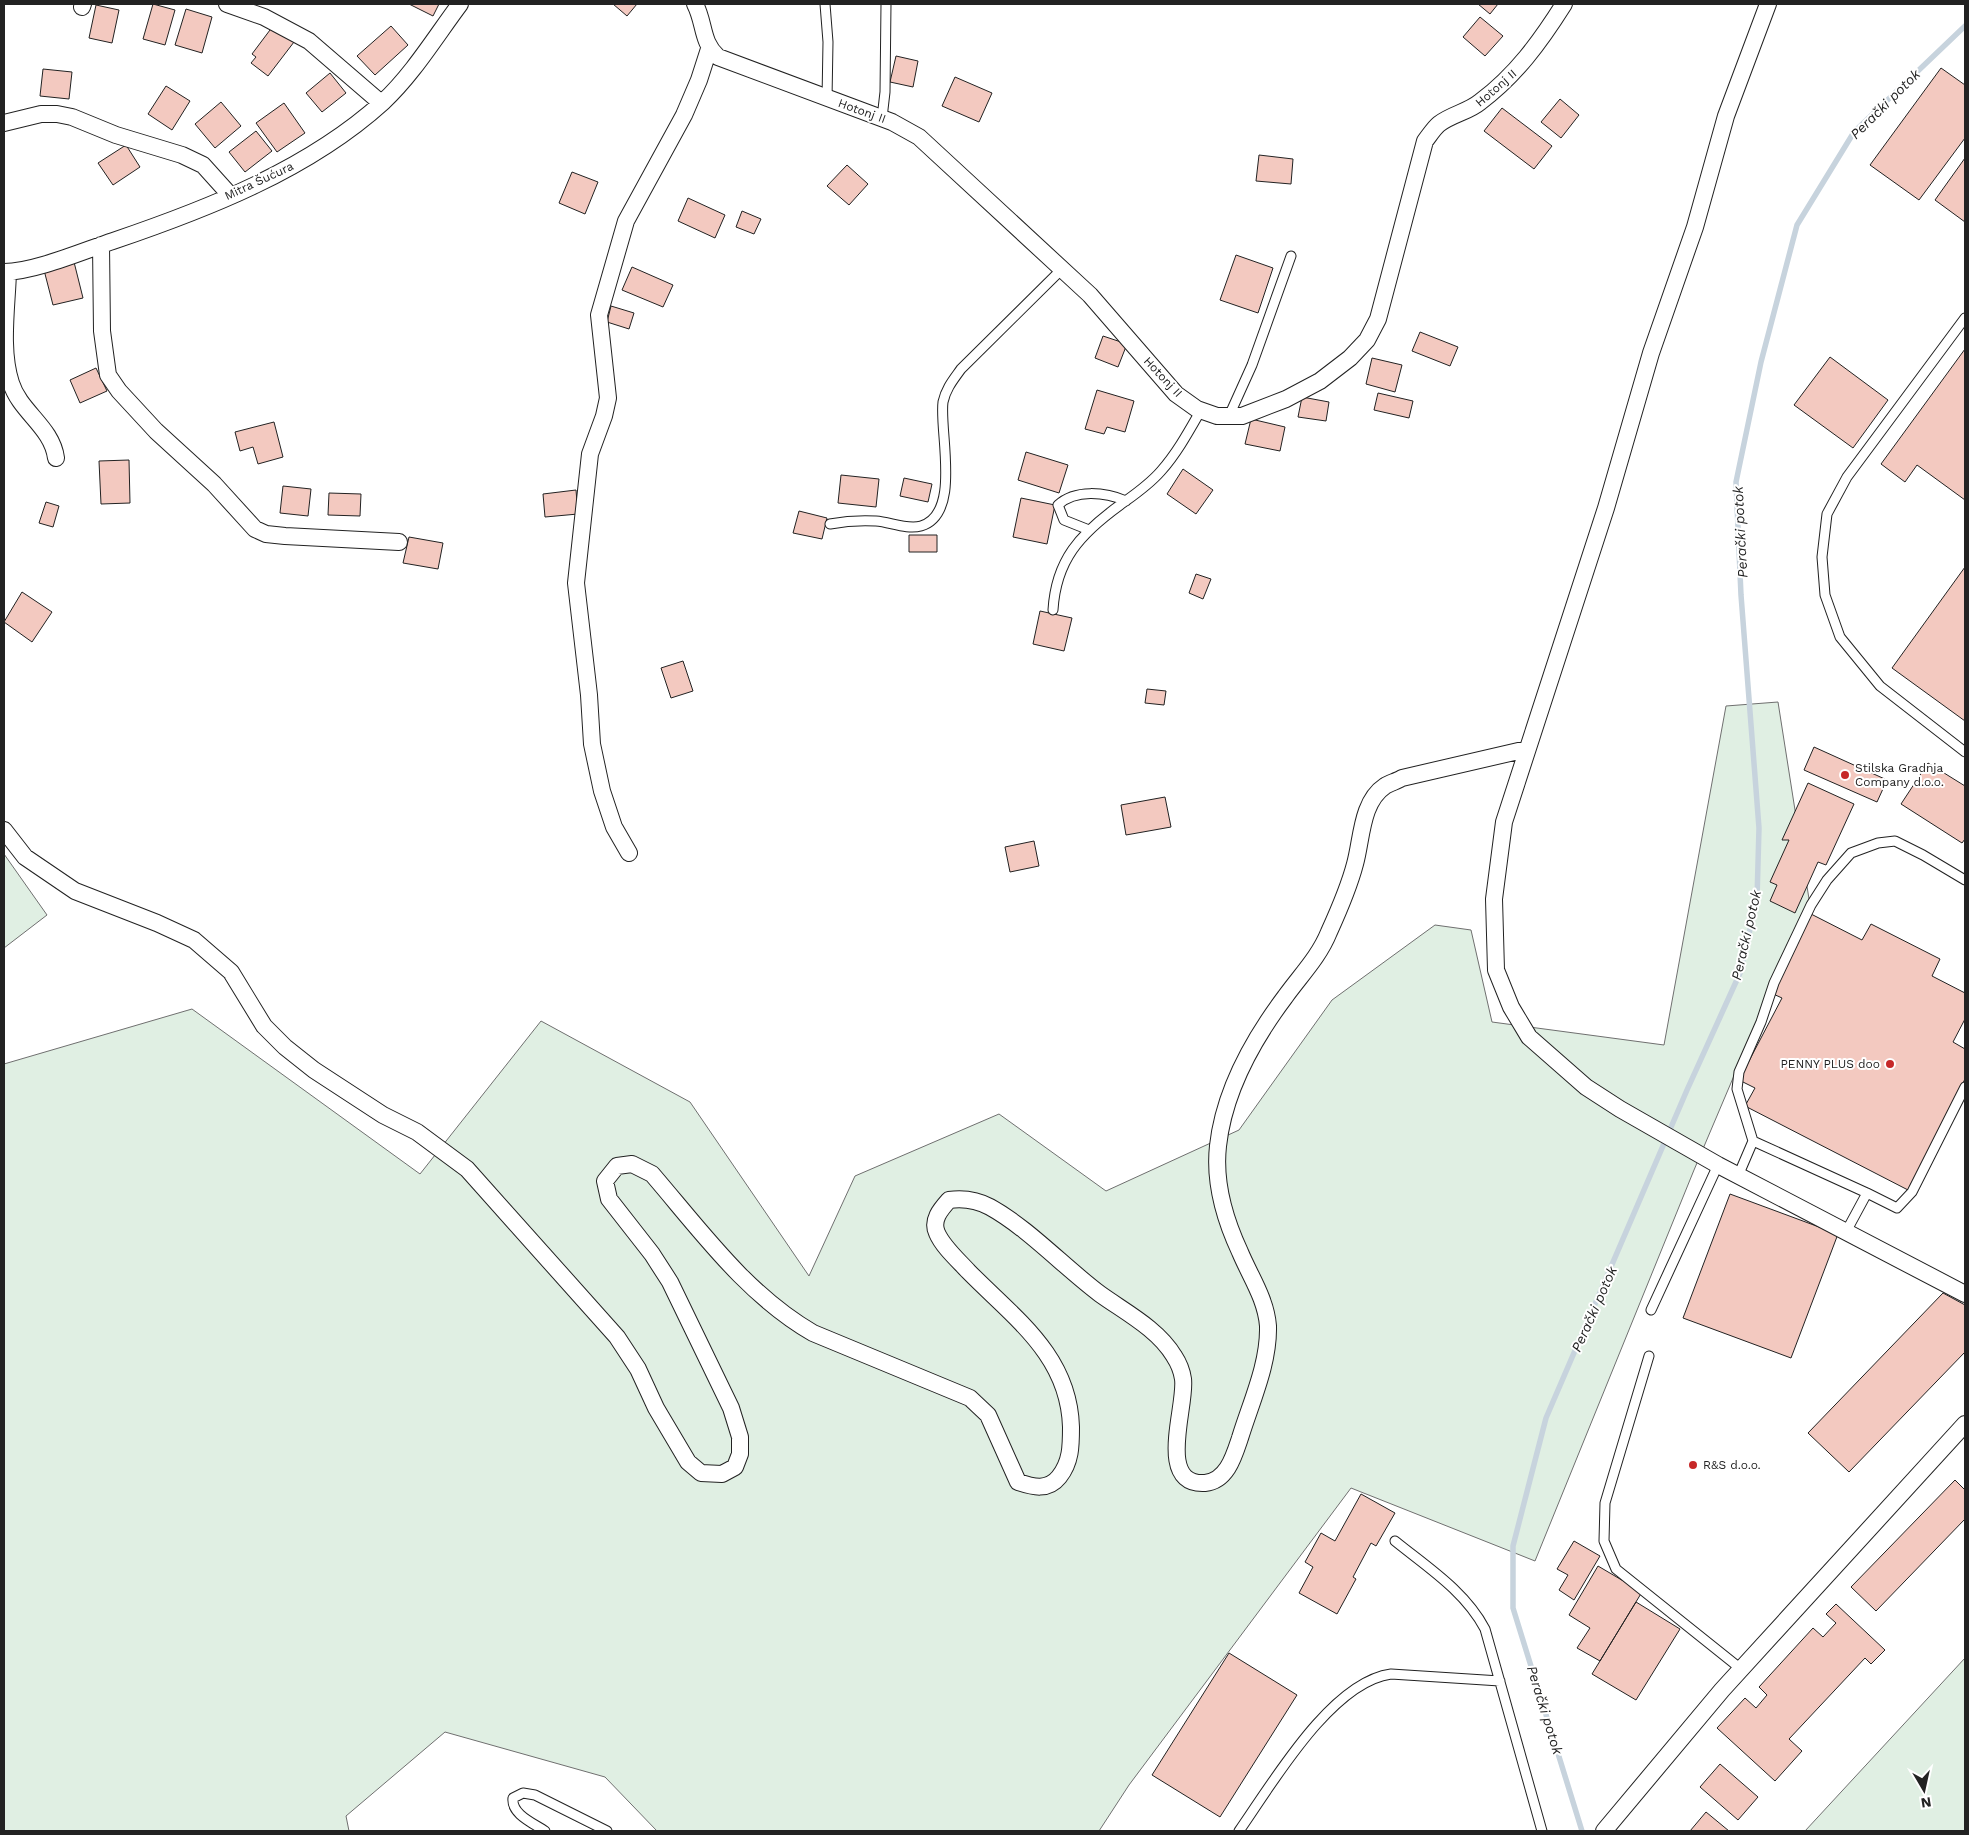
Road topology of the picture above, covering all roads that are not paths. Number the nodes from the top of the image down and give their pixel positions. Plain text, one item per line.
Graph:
1 (227, 4) edge
2 (460, 4) edge
3 (695, 4) edge
4 (825, 4) edge
5 (886, 4) edge
6 (1564, 4) edge
7 (1768, 4) edge
8 (709, 49) junction
9 (827, 99) junction
10 (381, 103) junction
11 (882, 118) junction
12 (4, 123) edge
13 (230, 195) junction
14 (101, 244) junction
15 (1291, 256) dead end
16 (1062, 269) junction
17 (6, 272) edge
18 (1965, 318) edge
19 (1201, 410) junction
20 (1229, 416) junction
21 (56, 458) dead end
22 (1126, 500) junction
23 (830, 524) dead end
24 (1089, 530) junction
25 (399, 542) dead end
26 (1054, 610) dead end
27 (1528, 749) junction
28 (1965, 752) edge
29 (4, 830) edge
30 (629, 852) dead end
31 (1965, 880) edge
32 (1965, 1087) edge
33 (1753, 1141) junction
34 (1711, 1161) junction
35 (1738, 1176) junction
36 (1867, 1193) junction
37 (1846, 1230) junction
38 (1965, 1294) edge
39 (1651, 1310) dead end
40 (1649, 1356) dead end
41 (1965, 1424) edge
42 (1395, 1541) dead end
43 (1741, 1669) junction
44 (1500, 1682) junction
45 (1608, 1825) edge
46 (545, 1831) edge
47 (606, 1831) edge
48 (1239, 1831) edge
49 (1542, 1831) edge

1 - 10 street
2 - 10 street, Mitra Šućura
3 - 8 street
4 - 9 lane
5 - 11 lane
6 - 20 street, Hotonj II
7 - 27 street
8 - 9 street, Hotonj II
8 - 30 street
9 - 11 street, Hotonj II
10 - 13 street, Mitra Šućura
11 - 16 street, Hotonj II
12 - 13 street
13 - 14 street, Mitra Šućura
14 - 17 street, Mitra Šućura
14 - 25 street
15 - 20 lane
16 - 19 street, Hotonj II
16 - 23 lane
17 - 21 street
18 - 28 lane
19 - 20 street, Hotonj II
19 - 22 lane
22 - 24 lane
22 - 24 lane
24 - 26 lane
27 - 29 street
27 - 34 street
31 - 33 lane
32 - 36 lane
33 - 35 lane
33 - 36 lane
34 - 35 street
34 - 39 lane
35 - 37 street
36 - 37 lane
37 - 38 street
40 - 43 lane
41 - 43 street
42 - 44 lane
43 - 45 street
44 - 48 lane
44 - 49 lane
46 - 47 lane

